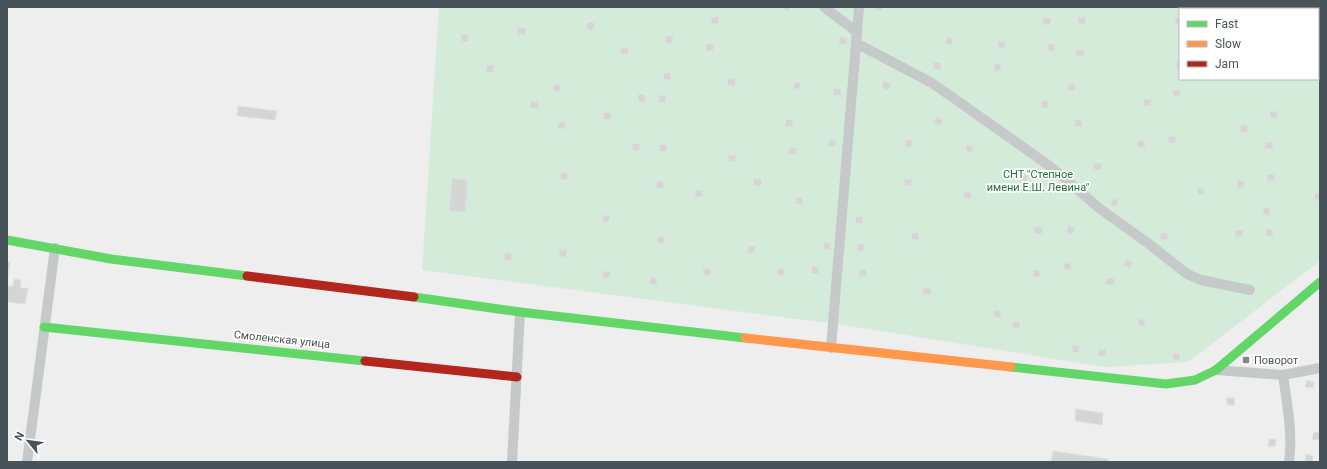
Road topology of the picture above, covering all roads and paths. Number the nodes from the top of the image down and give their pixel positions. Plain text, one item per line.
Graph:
1 (824, 7) edge
2 (859, 7) edge
3 (857, 32) junction
4 (856, 42) junction
5 (7, 240) edge
6 (54, 248) junction
7 (1320, 282) edge
8 (1250, 290) dead end
9 (520, 312) junction
10 (44, 327) junction
11 (831, 348) junction
12 (1320, 368) edge
13 (1216, 370) junction
14 (1283, 375) junction
15 (517, 377) junction
16 (27, 462) edge
17 (512, 462) edge
18 (1288, 462) edge

1 - 3 street
2 - 3 street
3 - 4 street
4 - 8 street
4 - 11 street
5 - 6 street
6 - 9 street
6 - 10 street
7 - 13 street
9 - 11 street
9 - 15 street
10 - 15 street, Смоленская улица
10 - 16 street
11 - 13 street
12 - 14 street
13 - 14 street
14 - 18 street
15 - 17 street

